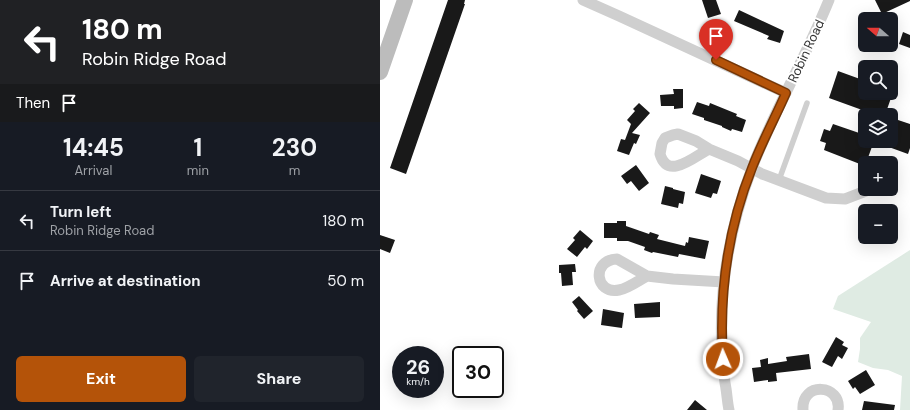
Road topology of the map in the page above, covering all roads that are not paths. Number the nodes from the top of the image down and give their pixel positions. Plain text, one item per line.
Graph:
1 (404, 0) edge
2 (583, 0) edge
3 (829, 0) edge
4 (380, 69) edge
5 (786, 93) junction
6 (806, 103) dead end
7 (709, 149) dead end
8 (752, 168) junction
9 (779, 180) junction
10 (858, 194) edge
11 (647, 276) dead end
12 (724, 282) junction
13 (729, 410) edge
14 (803, 410) edge
15 (838, 410) edge

1 - 4 street
2 - 5 street
3 - 5 street, Robin Road
5 - 8 street, Robin Road
6 - 9 lane
7 - 8 street
8 - 9 street
8 - 12 street, Robin Road
9 - 10 street
11 - 12 street
12 - 13 street, Robin Road
14 - 15 street

